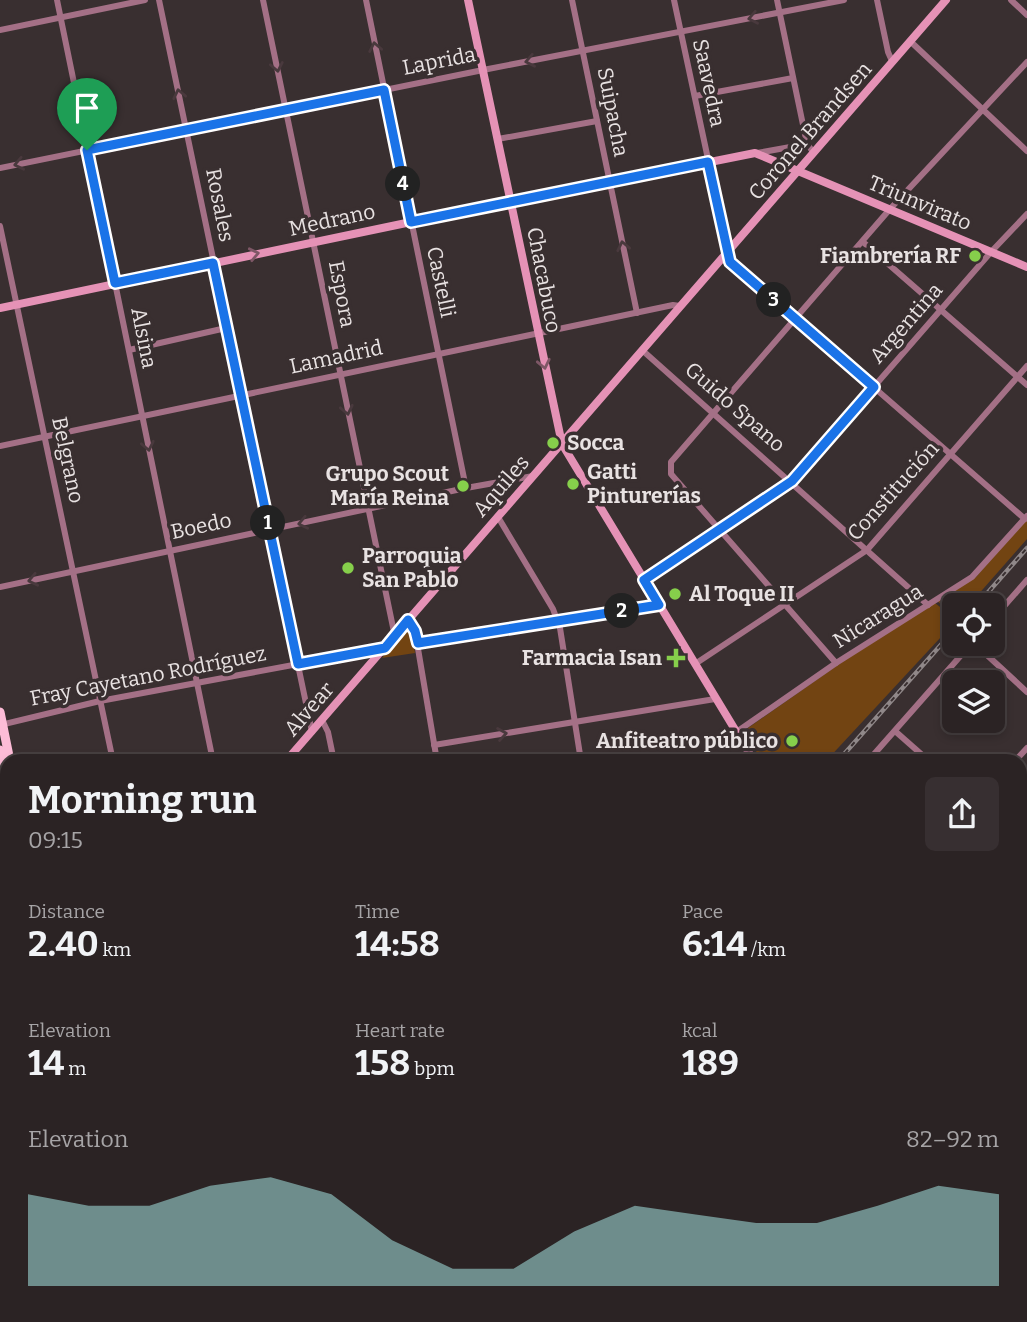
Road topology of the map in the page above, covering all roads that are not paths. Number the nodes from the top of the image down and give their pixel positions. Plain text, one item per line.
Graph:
1 (57, 0) edge
2 (145, 0) edge
3 (159, 0) edge
4 (263, 0) edge
5 (366, 0) edge
6 (468, 0) edge
7 (572, 0) edge
8 (674, 0) edge
9 (777, 0) edge
10 (844, 0) edge
11 (877, 0) edge
12 (946, 0) edge
13 (1012, 0) edge
14 (779, 13) junction
15 (1027, 15) edge
16 (60, 18) junction
17 (0, 30) edge
18 (681, 33) junction
19 (910, 41) junction
20 (583, 51) junction
21 (892, 61) junction
22 (1027, 62) edge
23 (483, 70) junction
24 (793, 78) junction
25 (384, 90) junction
26 (695, 96) junction
27 (983, 109) junction
28 (285, 110) junction
29 (597, 121) junction
30 (187, 130) junction
31 (498, 139) junction
32 (807, 144) junction
33 (87, 150) junction
34 (1027, 151) edge
35 (755, 153) junction
36 (814, 153) junction
37 (708, 162) junction
38 (0, 168) edge
39 (799, 171) junction
40 (609, 182) junction
41 (511, 201) junction
42 (890, 209) junction
43 (1027, 214) edge
44 (411, 222) junction
45 (0, 226) edge
46 (313, 242) junction
47 (863, 242) junction
48 (991, 252) junction
49 (726, 255) junction
50 (213, 263) junction
51 (1027, 267) edge
52 (115, 283) junction
53 (17, 304) junction
54 (680, 306) junction
55 (0, 308) edge
56 (942, 311) junction
57 (637, 313) junction
58 (795, 318) junction
59 (226, 328) junction
60 (537, 334) junction
61 (129, 349) junction
62 (642, 350) junction
63 (439, 354) junction
64 (1027, 366) edge
65 (340, 374) junction
66 (1018, 377) junction
67 (1027, 385) edge
68 (874, 387) junction
69 (242, 395) junction
70 (713, 411) junction
71 (142, 416) junction
72 (45, 437) junction
73 (562, 444) junction
74 (0, 446) edge
75 (951, 453) junction
76 (533, 476) junction
77 (792, 481) junction
78 (466, 488) junction
79 (369, 509) junction
80 (498, 517) junction
81 (1026, 517) edge
82 (719, 529) junction
83 (270, 530) junction
84 (867, 550) junction
85 (171, 551) junction
86 (73, 572) junction
87 (644, 580) junction
88 (1027, 580) edge
89 (0, 587) edge
90 (659, 605) junction
91 (785, 605) junction
92 (928, 605) junction
93 (1005, 605) edge
94 (408, 620) junction
95 (558, 622) junction
96 (395, 636) junction
97 (418, 643) junction
98 (385, 648) junction
99 (962, 656) edge
100 (986, 656) edge
101 (836, 663) junction
102 (298, 664) junction
103 (695, 664) junction
104 (197, 683) junction
105 (1027, 692) edge
106 (715, 699) junction
107 (100, 701) junction
108 (0, 712) edge
109 (323, 720) junction
110 (575, 722) junction
111 (1, 725) edge
112 (895, 731) junction
113 (312, 732) junction
114 (735, 733) junction
115 (434, 745) junction
116 (8, 754) edge
117 (111, 754) edge
118 (212, 754) edge
119 (292, 754) edge
120 (333, 754) edge
121 (436, 754) edge
122 (580, 754) edge
123 (749, 754) edge
124 (874, 754) edge
125 (921, 754) edge

1 - 16 street, Alsina
2 - 16 street
30 -> 3 street, Rosales
4 -> 28 street, Espora
25 -> 5 street, Castelli
6 - 23 street, Chacabuco
7 - 20 street, Suipacha
8 - 18 street, Saavedra
9 - 14 street
10 - 14 street, Laprida
11 - 21 street
12 - 19 street, Coronel Brandsen
13 - 15 street
14 -> 18 street, Laprida
14 - 24 street
16 - 17 street
16 - 33 street, Alsina
18 - 20 street, Laprida
18 - 26 street, Saavedra
19 - 21 street, Coronel Brandsen
19 - 27 street
20 -> 23 street, Laprida
20 - 29 street, Suipacha
21 - 36 street, Coronel Brandsen
22 - 27 street
23 - 25 street, Laprida
23 - 31 street, Chacabuco
24 - 26 street
24 - 32 street
25 - 28 street, Laprida
25 - 44 street, Castelli
26 - 37 street, Saavedra
27 - 34 street
27 - 42 street
28 - 30 street, Laprida
28 - 46 street, Espora
29 - 31 street
29 - 40 street, Suipacha
30 - 33 street, Laprida
30 - 50 street, Rosales
31 - 41 street, Chacabuco
32 - 35 street, Medrano
32 - 36 street
33 -> 38 street, Laprida
33 - 52 street, Alsina
35 - 37 street, Medrano
35 - 39 street
36 - 39 street, Coronel Brandsen
37 - 40 street, Medrano
37 - 49 street, Saavedra
39 - 42 street, Triunvirato
39 - 49 street, Coronel Brandsen
40 - 41 street, Medrano
57 -> 40 street, Suipacha
41 - 44 street, Medrano
41 - 60 street, Chacabuco
42 - 47 street
42 - 48 street, Triunvirato
43 - 48 street, Argentina
44 - 46 street, Medrano
44 - 63 street, Castelli
45 - 53 street, Belgrano
50 -> 46 street, Medrano
46 - 65 street, Espora
47 - 56 street
47 - 58 street
48 - 51 street, Triunvirato
48 - 56 street, Argentina
49 - 54 street, Coronel Brandsen
49 - 58 street
50 - 52 street, Medrano
50 - 59 street, Rosales
52 - 53 street, Medrano
52 - 61 street, Alsina
53 - 55 street, Medrano
53 - 72 street, Belgrano
54 - 57 street, Lamadrid
54 - 62 street, Coronel Brandsen
56 - 66 street
56 - 68 street, Argentina
57 - 60 street, Lamadrid
58 - 68 street
58 - 70 street
59 - 61 street
59 - 69 street, Rosales
60 - 63 street, Lamadrid
60 -> 73 street, Chacabuco
61 - 71 street, Alsina
62 - 70 street, Guido Spano
62 - 73 street, Coronel Brandsen
63 - 65 street, Lamadrid
63 - 78 street, Castelli
64 - 66 street, Constitución
65 - 69 street, Lamadrid
65 -> 79 street, Espora
66 - 67 street
66 - 75 street, Constitución
68 - 75 street
68 - 77 street, Argentina
69 - 71 street, Lamadrid
69 - 83 street, Rosales
70 - 77 street, Guido Spano
70 - 82 street
71 - 72 street, Lamadrid
71 -> 85 street, Alsina
72 - 74 street, Lamadrid
72 - 86 street, Belgrano
73 - 76 street, Aquiles
73 - 87 street, Chacabuco
75 - 81 street
75 - 84 street, Constitución
76 - 78 street, Boedo
76 - 80 street, Aquiles
77 - 82 street, Argentina
77 - 84 street, Guido Spano
78 - 79 street, Boedo
79 -> 83 street, Boedo
79 - 96 street, Espora
80 - 94 street, Aquiles
80 - 95 street
81 - 92 street, Nicaragua
82 - 87 street, Argentina
82 - 91 street
83 - 85 street, Boedo
83 - 102 street, Rosales
84 - 91 street, Constitución
84 - 92 street, Guido Spano
85 - 86 street, Boedo
85 - 104 street, Alsina
86 -> 89 street, Boedo
86 - 107 street, Belgrano
87 - 90 street, Chacabuco
88 - 93 street
90 - 95 street
90 - 103 street, Chacabuco
91 - 101 street
91 - 103 street, Constitución
92 - 101 street, Nicaragua
94 - 96 street, Aquiles
94 - 97 street
95 - 97 street
95 - 110 street
96 - 98 street, Aquiles
97 - 115 street
98 - 102 street, Fray Cayetano Rodríguez
98 - 109 street, Alvear
99 - 112 street
100 - 105 street
101 - 114 street, Nicaragua
102 - 104 street, Fray Cayetano Rodríguez
102 - 113 street, Rosales
103 - 106 street, Chacabuco
104 - 107 street, Fray Cayetano Rodríguez
104 - 118 street, Alsina
106 - 110 street
106 - 114 street, Chacabuco
107 - 111 street, Fray Cayetano Rodríguez
107 - 117 street, Belgrano
108 - 111 main road
109 - 113 street, Alvear
109 - 120 street
115 -> 110 street
110 - 122 street
111 - 116 main road
112 - 124 street
112 - 125 street
113 - 119 street, Alvear
114 - 123 street, Chacabuco
115 - 121 street

